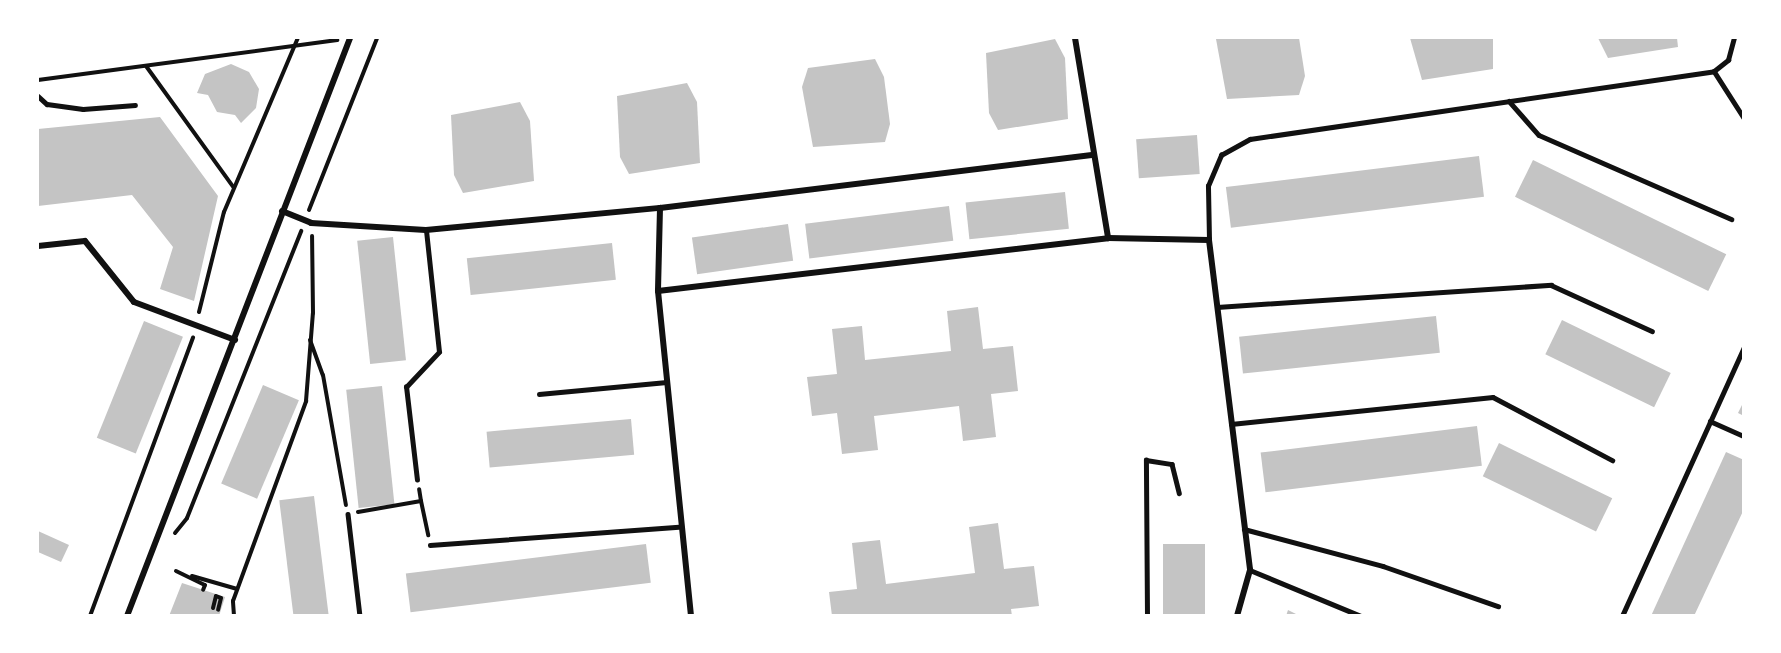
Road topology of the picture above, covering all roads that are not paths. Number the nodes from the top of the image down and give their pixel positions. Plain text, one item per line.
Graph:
1 (349, 38) edge
2 (1076, 38) edge
3 (1734, 38) edge
4 (1714, 71) junction
5 (38, 96) edge
6 (1509, 101) junction
7 (135, 105) dead end
8 (1743, 118) edge
9 (1092, 155) junction
10 (660, 208) junction
11 (282, 211) junction
12 (1731, 219) dead end
13 (426, 230) junction
14 (1108, 238) junction
15 (1209, 240) junction
16 (38, 246) edge
17 (658, 291) junction
18 (1217, 307) junction
19 (1652, 331) dead end
20 (235, 340) junction
21 (1743, 347) edge
22 (666, 382) junction
23 (539, 394) dead end
24 (1710, 421) junction
25 (1231, 424) junction
26 (1743, 436) edge
27 (1611, 460) dead end
28 (417, 480) road end
29 (1179, 493) dead end
30 (348, 514) road end
31 (678, 527) junction
32 (1244, 529) junction
33 (430, 545) road end
34 (1250, 570) junction
35 (1497, 606) dead end
36 (127, 615) edge
37 (360, 615) edge
38 (691, 615) edge
39 (1147, 615) edge
40 (1237, 615) edge
41 (1361, 615) edge
42 (1622, 615) edge

1 - 11 street
2 - 9 street
3 - 4 lane
4 - 6 lane
4 - 8 lane
5 - 7 lane
6 - 12 lane
6 - 15 lane
9 - 10 street
9 - 14 street
10 - 13 street
10 - 17 street
11 - 13 street
11 - 20 street
13 - 28 lane
14 - 15 street
14 - 17 street
15 - 18 street
16 - 20 street
17 - 22 street
18 - 19 lane
18 - 25 street
20 - 36 street
21 - 24 lane
22 - 23 lane
22 - 31 street
24 - 26 lane
24 - 42 lane
25 - 27 lane
25 - 32 street
29 - 39 lane
30 - 37 lane
31 - 33 lane
31 - 38 street
32 - 34 street
32 - 35 lane
34 - 40 street
34 - 41 lane

